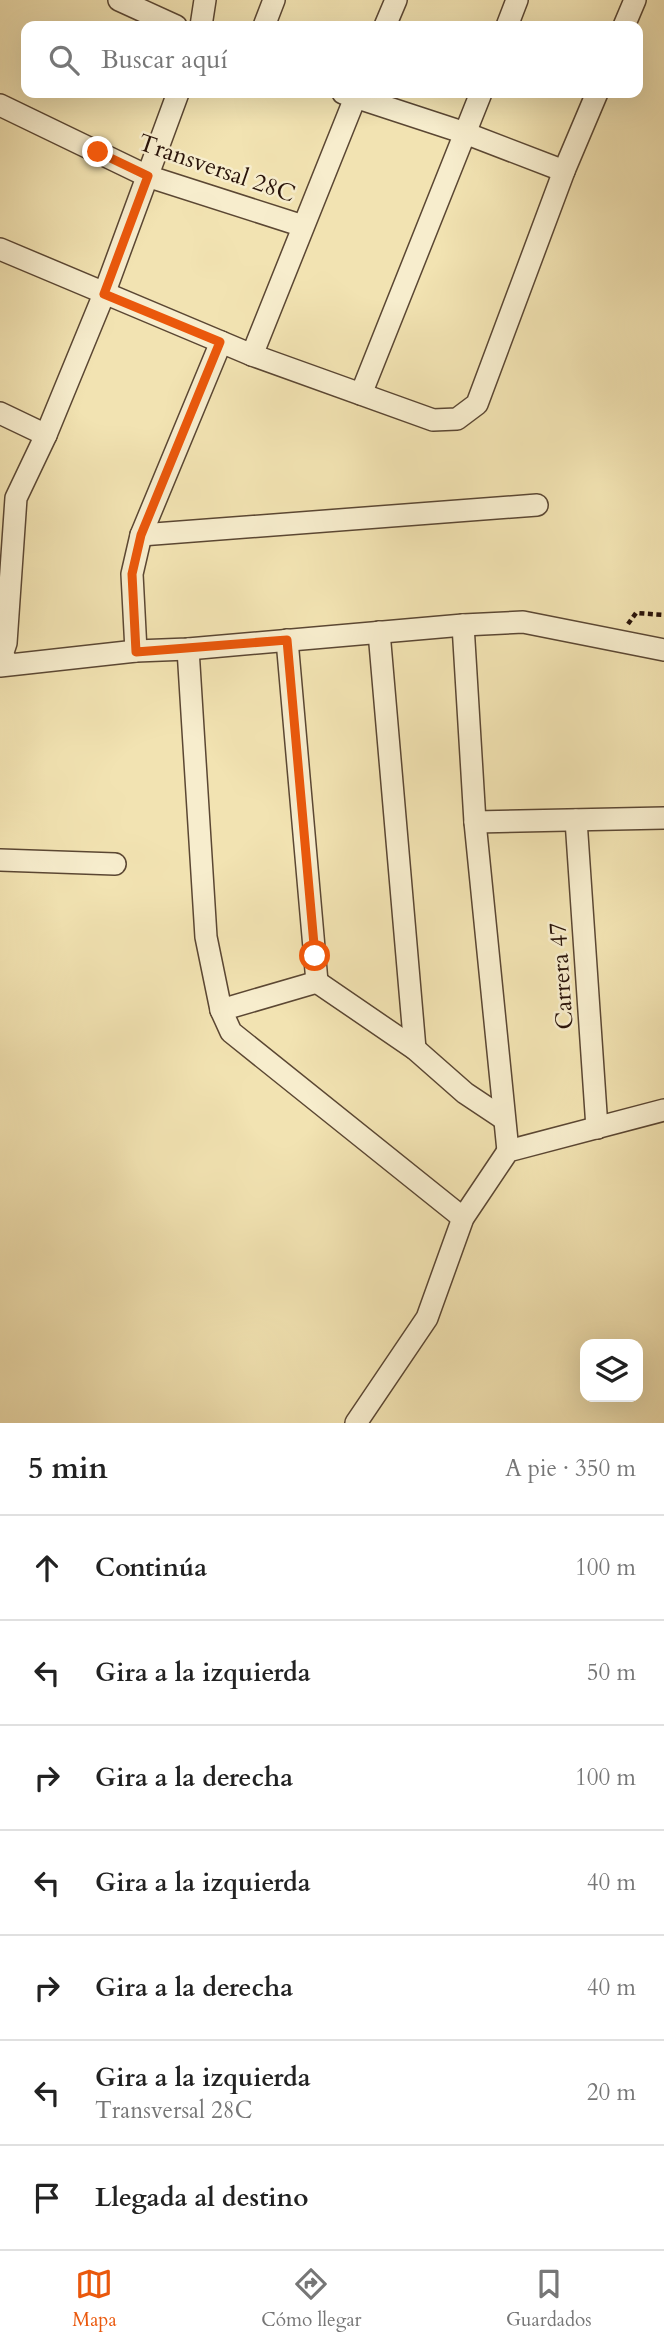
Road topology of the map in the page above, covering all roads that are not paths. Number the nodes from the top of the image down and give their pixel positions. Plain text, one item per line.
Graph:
1 (118, 0) edge
2 (205, 0) edge
3 (274, 0) edge
4 (396, 0) edge
5 (517, 0) edge
6 (635, 0) edge
7 (165, 21) edge
8 (202, 21) edge
9 (266, 21) edge
10 (387, 21) edge
11 (509, 21) edge
12 (626, 21) edge
13 (176, 98) edge
14 (350, 98) edge
15 (363, 98) edge
16 (479, 98) edge
17 (595, 98) edge
18 (0, 105) edge
19 (465, 133) junction
20 (564, 170) junction
21 (148, 176) junction
22 (303, 226) junction
23 (0, 249) edge
24 (104, 294) junction
25 (220, 342) junction
26 (252, 355) junction
27 (361, 394) junction
28 (0, 413) edge
29 (46, 435) junction
30 (537, 505) dead end
31 (141, 535) junction
32 (6, 559) edge
33 (463, 625) junction
34 (379, 632) junction
35 (287, 640) junction
36 (188, 649) junction
37 (664, 650) edge
38 (136, 652) junction
39 (3, 660) edge
40 (664, 818) edge
41 (576, 820) junction
42 (475, 822) junction
43 (0, 860) edge
44 (115, 864) dead end
45 (317, 982) junction
46 (221, 1010) junction
47 (415, 1049) junction
48 (664, 1110) edge
49 (504, 1119) junction
50 (597, 1128) junction
51 (508, 1151) junction
52 (463, 1218) junction
53 (356, 1423) edge

1 - 7 street
2 - 8 street
3 - 9 street
4 - 10 street
5 - 11 street
6 - 12 street
13 - 21 street
14 - 22 street
15 - 19 street
16 - 19 street
17 - 20 street
18 - 21 street, Transversal 28C
19 - 20 street
19 - 27 street
20 - 27 street
21 - 22 street, Transversal 28C
21 - 24 street
22 - 26 street
23 - 24 street
24 - 25 street
24 - 29 street
25 - 26 street
25 - 31 street
26 - 27 street
28 - 29 street
29 - 32 street
30 - 31 street
31 - 38 street
32 - 39 street
33 - 34 street
33 - 37 street
33 - 42 street
34 - 35 street
34 - 47 street
35 - 36 street
35 - 45 street
36 - 38 street
36 - 46 street
38 - 39 street
40 - 41 street
41 - 42 street
41 - 50 street, Carrera 47
42 - 49 street
43 - 44 street
45 - 46 street
45 - 47 street
46 - 52 street
47 - 49 street
48 - 50 street
49 - 51 street
50 - 51 street
51 - 52 street
52 - 53 street

